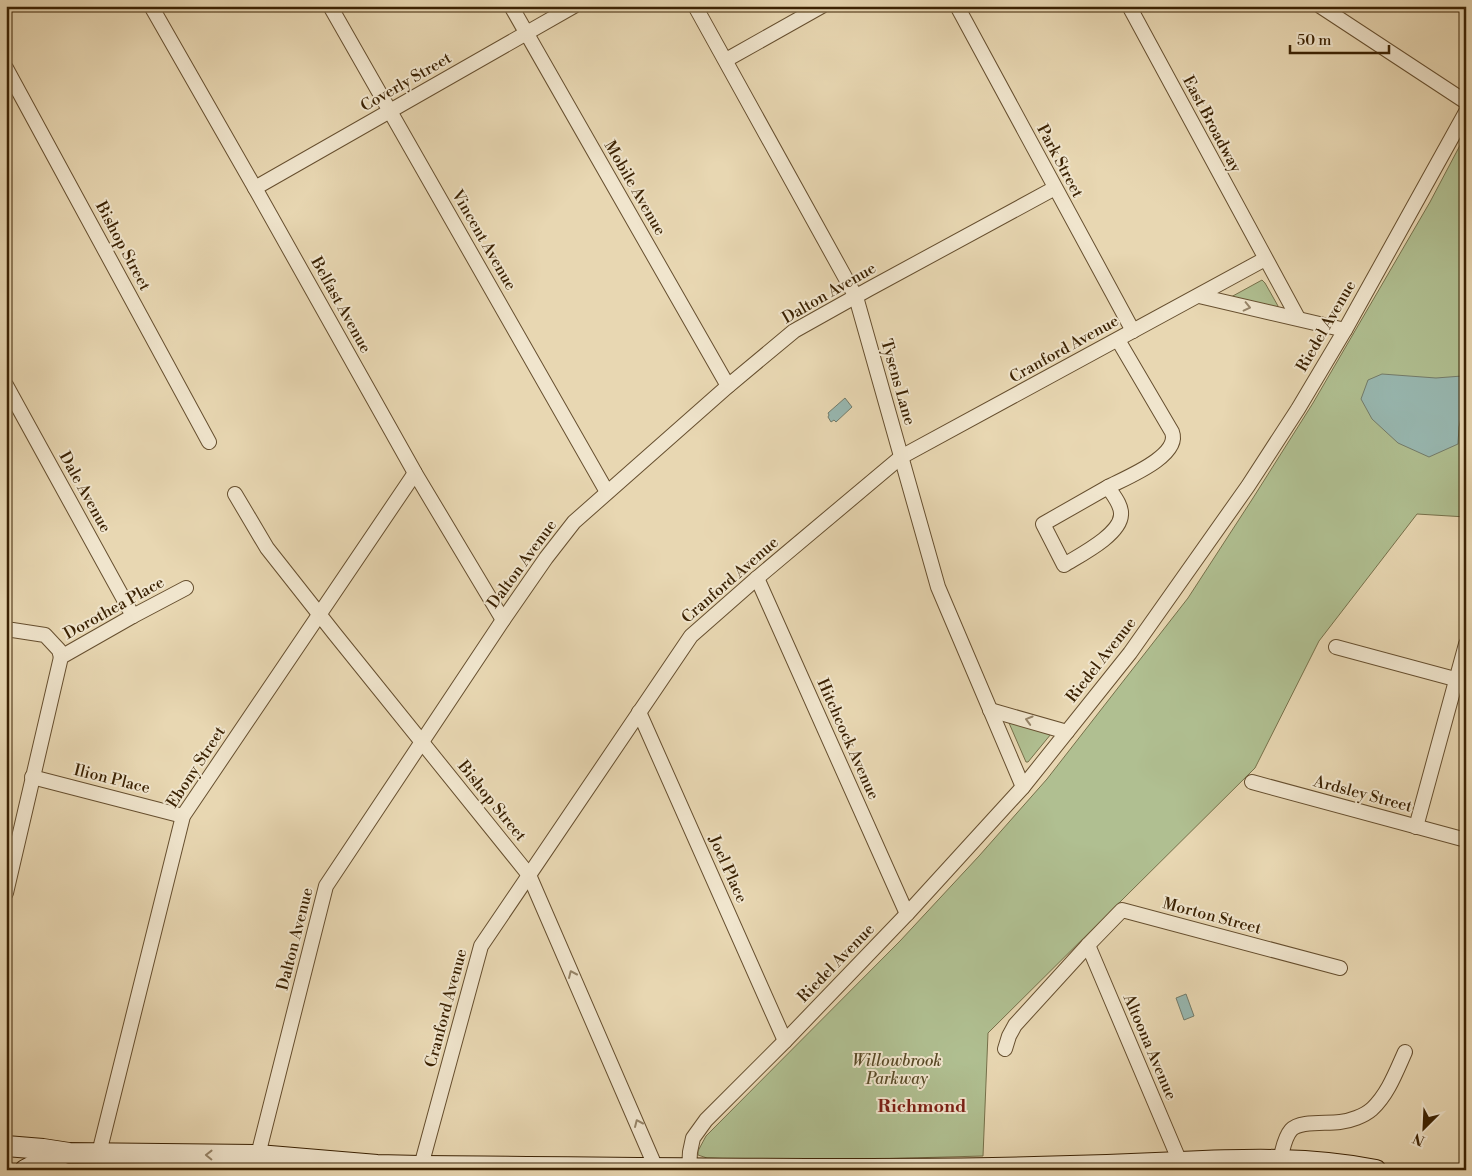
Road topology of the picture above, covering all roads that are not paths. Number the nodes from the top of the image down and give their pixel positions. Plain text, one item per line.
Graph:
1 (151, 6) edge
2 (330, 6) edge
3 (511, 6) edge
4 (574, 6) edge
5 (695, 6) edge
6 (822, 6) edge
7 (957, 6) edge
8 (1129, 6) edge
9 (1320, 6) edge
10 (527, 34) junction
11 (726, 60) junction
12 (6, 68) edge
13 (1466, 102) edge
14 (391, 112) junction
15 (1466, 112) edge
16 (255, 188) junction
17 (1055, 188) junction
18 (1265, 259) junction
19 (1199, 296) junction
20 (856, 297) junction
21 (1298, 318) junction
22 (1345, 330) junction
23 (1132, 332) junction
24 (1118, 340) junction
25 (6, 385) edge
26 (728, 386) junction
27 (209, 442) dead end
28 (901, 457) junction
29 (414, 473) junction
30 (1108, 487) junction
31 (607, 492) junction
32 (235, 494) dead end
33 (758, 578) junction
34 (186, 588) dead end
35 (318, 614) junction
36 (133, 616) junction
37 (502, 620) junction
38 (6, 629) edge
39 (1466, 644) edge
40 (1336, 646) dead end
41 (61, 657) junction
42 (1461, 681) edge
43 (990, 710) junction
44 (639, 712) junction
45 (1068, 732) junction
46 (422, 743) junction
47 (32, 777) junction
48 (1252, 782) dead end
49 (1023, 787) junction
50 (184, 816) junction
51 (1416, 827) junction
52 (1466, 840) edge
53 (10, 863) edge
54 (529, 875) junction
55 (6, 893) edge
56 (907, 914) junction
57 (1088, 945) junction
58 (1340, 968) dead end
59 (785, 1041) junction
60 (1006, 1049) dead end
61 (1406, 1052) dead end
62 (6, 1146) edge
63 (69, 1153) junction
64 (99, 1153) junction
65 (258, 1155) junction
66 (1280, 1159) junction
67 (1180, 1162) junction
68 (421, 1166) junction
69 (375, 1167) edge
70 (656, 1168) junction
71 (689, 1169) edge
72 (993, 1169) edge
73 (25, 1170) edge
74 (1376, 1170) edge

1 - 16 street, Belfast Avenue
2 - 14 street, Vincent Avenue
3 - 10 street, Mobile Avenue
4 - 10 street, Coverly Street
5 - 11 street, Tysens Lane
6 - 11 street
7 - 17 street, Park Street
8 - 18 street, East Broadway
9 - 13 street
10 - 14 street, Coverly Street
10 - 26 street, Mobile Avenue
11 - 20 street, Tysens Lane
12 - 27 street, Bishop Street
14 - 16 street, Coverly Street
14 - 31 street, Vincent Avenue
15 - 22 street, Riedel Avenue
16 - 29 street, Belfast Avenue
17 - 20 street, Dalton Avenue
17 - 23 street, Park Street
18 - 19 street
18 - 21 street, East Broadway
19 -> 21 street
19 - 23 street, Cranford Avenue
20 - 26 street, Dalton Avenue
20 - 28 street, Tysens Lane
21 - 22 street
22 - 45 street, Riedel Avenue
23 - 24 street, Cranford Avenue
24 - 28 street, Cranford Avenue
24 - 30 street
25 - 36 street, Dale Avenue
26 - 31 street, Dalton Avenue
28 - 33 street, Cranford Avenue
28 - 43 street, Tysens Lane
29 - 35 street, Ebony Street
29 - 37 street, Belfast Avenue
30 - 30 street
31 - 37 street, Dalton Avenue
32 - 35 street, Bishop Street
33 - 44 street, Cranford Avenue
33 - 56 street, Hitchcock Avenue
34 - 36 street, Dorothea Place
35 - 46 street, Bishop Street
35 - 50 street, Ebony Street
36 - 41 street, Dorothea Place
37 - 46 street, Dalton Avenue
38 - 41 street
39 - 42 street
40 - 42 street
41 - 47 street, Dorothea Place
42 - 51 street
45 -> 43 street
43 - 49 street, Tysens Lane
44 - 54 street, Cranford Avenue
44 - 59 street, Joel Place
45 - 49 street, Riedel Avenue
46 - 54 street, Bishop Street
46 - 65 street, Dalton Avenue
47 - 50 street, Ilion Place
47 - 53 street, Dorothea Place
48 - 51 street, Ardsley Street
49 - 56 street, Riedel Avenue
50 - 64 street, Ebony Street
51 - 52 street, Ardsley Street
53 - 55 street, Dorothea Place
54 - 68 street, Cranford Avenue
70 -> 54 street, Bishop Street
56 - 59 street, Riedel Avenue
57 - 58 street, Morton Street
57 - 60 street
57 - 67 street, Altoona Avenue
59 - 71 street, Riedel Avenue
61 - 66 street
62 - 63 street
63 - 64 street
63 - 73 street
65 -> 64 street
65 - 69 street
66 - 67 street
66 - 74 street
67 - 72 street
68 - 69 street
68 - 70 street
70 - 71 street
71 - 72 street

